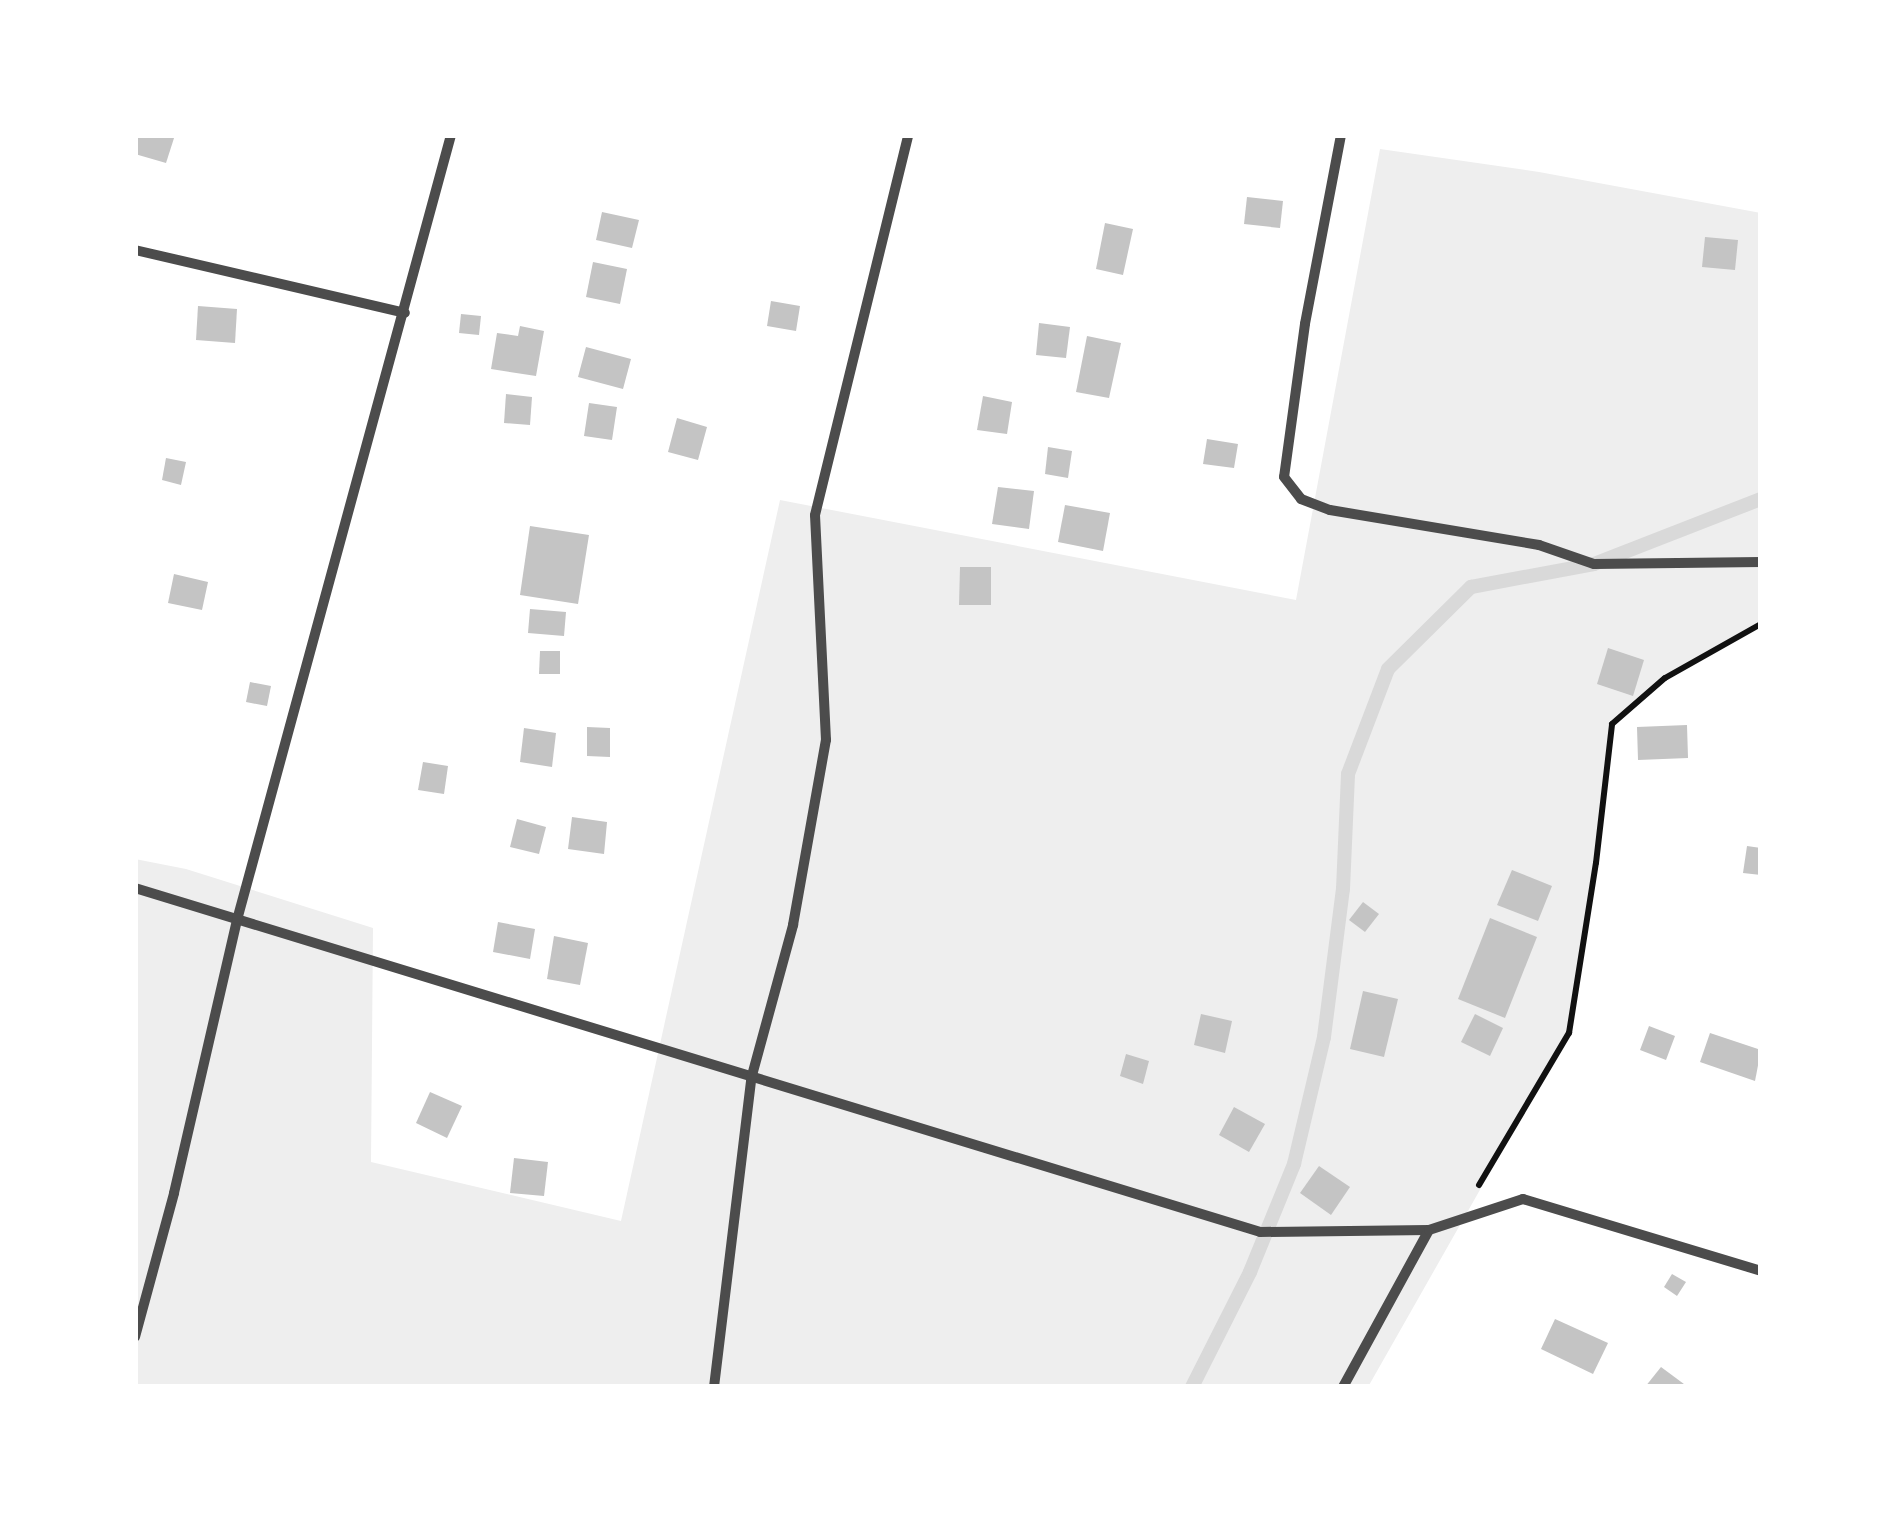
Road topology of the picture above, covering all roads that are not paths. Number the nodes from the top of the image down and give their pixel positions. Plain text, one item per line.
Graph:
1 (451, 135) edge
2 (908, 135) edge
3 (1342, 135) edge
4 (135, 250) edge
5 (405, 313) junction
6 (1761, 562) edge
7 (135, 888) edge
8 (238, 920) junction
9 (751, 1079) junction
10 (1429, 1230) junction
11 (1761, 1272) edge
12 (135, 1337) edge
13 (714, 1387) edge
14 (1344, 1387) edge

1 - 5 street
2 - 9 street
3 - 6 street
4 - 5 street
5 - 8 street
7 - 8 street
8 - 9 street
8 - 12 street
9 - 10 street
9 - 13 street
10 - 11 street
10 - 14 street

